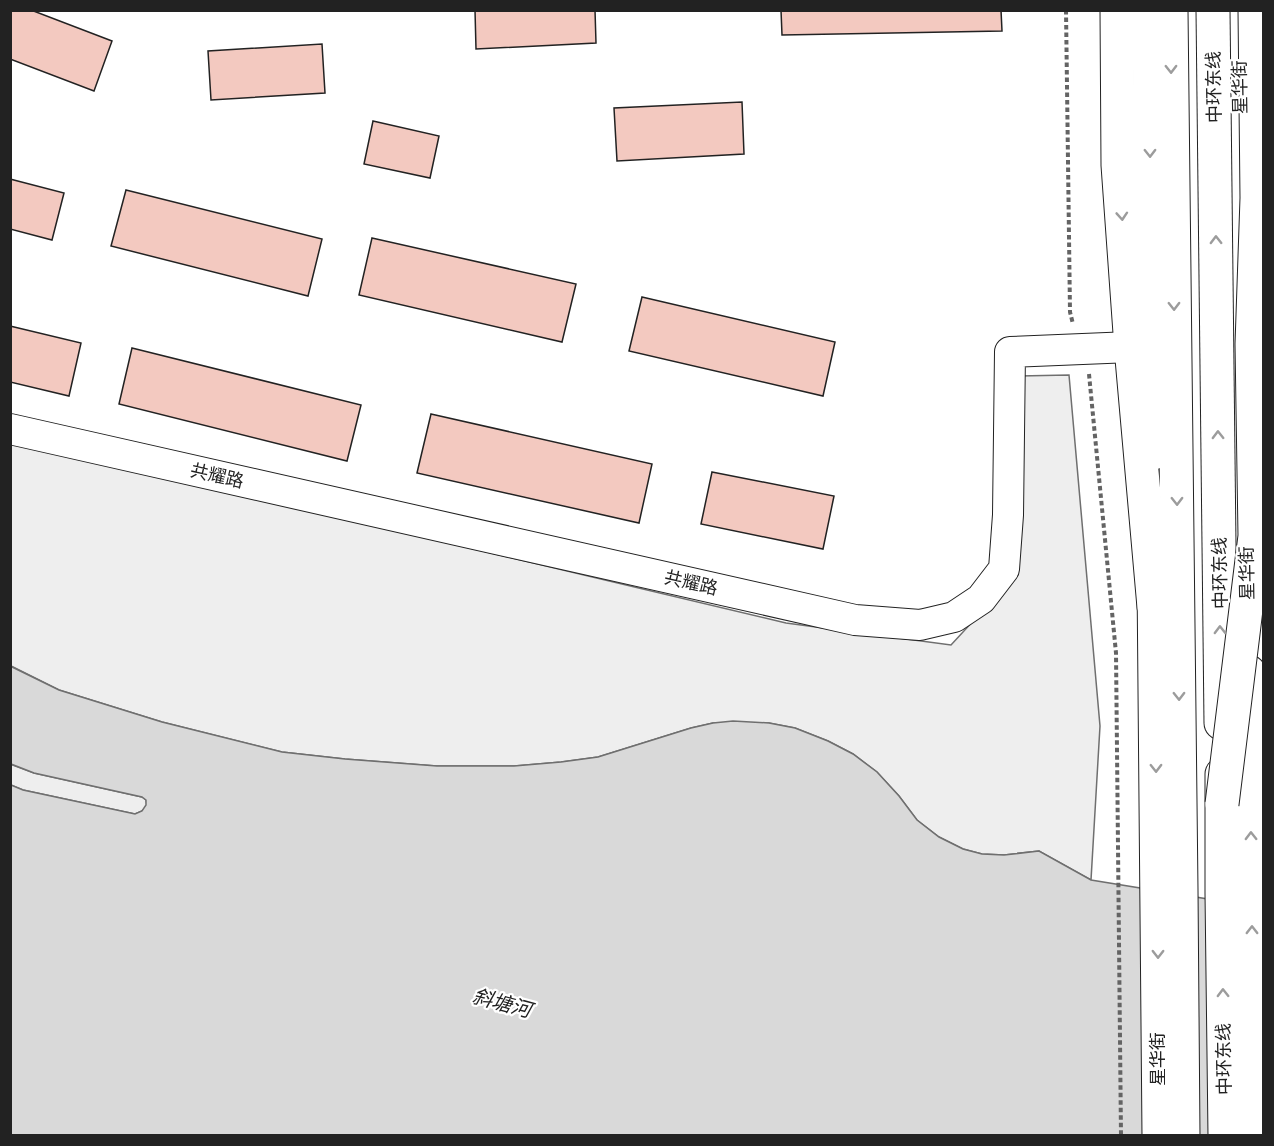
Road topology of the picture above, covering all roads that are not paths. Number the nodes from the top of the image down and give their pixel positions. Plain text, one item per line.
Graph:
1 (1117, 10) edge
2 (1149, 10) edge
3 (1171, 10) edge
4 (1213, 10) edge
5 (1239, 10) edge
6 (1255, 10) edge
7 (1263, 308) edge
8 (1142, 348) junction
9 (1244, 370) junction
10 (10, 429) edge
11 (1222, 804) junction
12 (1159, 1136) edge
13 (1183, 1136) edge
14 (1225, 1136) edge
15 (1253, 1136) edge

1 -> 8 main road
2 -> 8 main road
3 -> 13 main road
11 -> 4 main road, 中环东线, bridge
5 - 9 main road, 星华街
6 - 11 main road, bridge
7 - 9 main road
8 - 10 street, 共耀路
8 -> 12 main road, 星华街
15 -> 9 main road, 星华街
14 -> 11 main road, 中环东线

